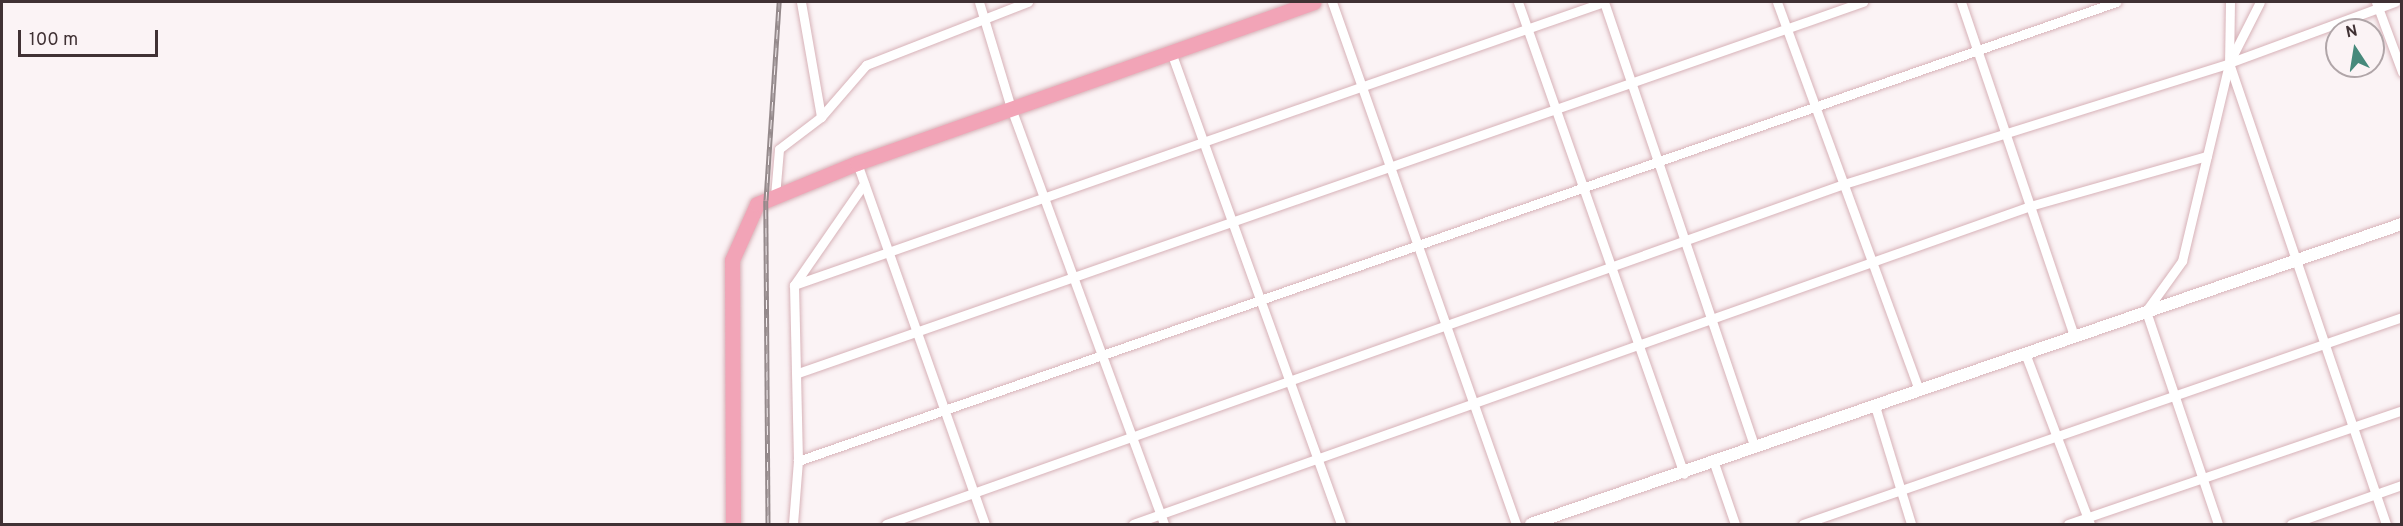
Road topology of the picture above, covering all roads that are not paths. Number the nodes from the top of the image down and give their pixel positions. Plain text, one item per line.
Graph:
1 (801, 2) edge
2 (979, 2) edge
3 (1029, 2) edge
4 (1313, 2) edge
5 (1332, 2) edge
6 (1518, 2) edge
7 (1604, 2) edge
8 (1777, 2) edge
9 (1863, 2) edge
10 (1961, 2) edge
11 (2116, 2) edge
12 (2230, 2) edge
13 (2260, 2) edge
14 (2396, 2) edge
15 (2377, 5) edge
16 (984, 18) junction
17 (1527, 28) junction
18 (1787, 28) junction
19 (1977, 50) junction
20 (1171, 51) junction
21 (2229, 63) junction
22 (2402, 72) edge
23 (1632, 83) junction
24 (1362, 86) junction
25 (1814, 103) junction
26 (1011, 108) junction
27 (1556, 108) junction
28 (821, 117) junction
29 (2004, 129) junction
30 (1203, 142) junction
31 (2207, 156) junction
32 (1658, 160) junction
33 (857, 163) junction
34 (1389, 164) junction
35 (864, 184) junction
36 (1844, 184) junction
37 (1583, 186) junction
38 (775, 196) junction
39 (1044, 197) junction
40 (2030, 206) junction
41 (1231, 219) junction
42 (2402, 224) edge
43 (1685, 242) junction
44 (1417, 245) junction
45 (888, 252) junction
46 (2295, 260) junction
47 (1873, 263) junction
48 (1611, 266) junction
49 (1073, 277) junction
50 (794, 285) junction
51 (1260, 300) junction
52 (2146, 311) junction
53 (2402, 317) edge
54 (1712, 320) junction
55 (1446, 325) junction
56 (917, 333) junction
57 (2074, 335) junction
58 (2326, 344) junction
59 (1639, 346) junction
60 (2025, 353) junction
61 (1102, 355) junction
62 (798, 374) junction
63 (1288, 378) junction
64 (1919, 391) junction
65 (2174, 396) junction
66 (1473, 402) junction
67 (1875, 406) junction
68 (2402, 410) edge
69 (945, 412) junction
70 (2352, 428) junction
71 (1131, 434) junction
72 (2055, 437) junction
73 (1755, 447) junction
74 (1317, 458) junction
75 (798, 461) junction
76 (1714, 463) junction
77 (1684, 474) junction
78 (2203, 478) junction
79 (2402, 485) edge
80 (1900, 491) junction
81 (974, 493) junction
82 (2375, 494) junction
83 (1160, 514) junction
84 (1560, 520) edge
85 (2089, 521) edge
86 (733, 525) edge
87 (793, 525) edge
88 (886, 525) edge
89 (985, 525) edge
90 (1133, 525) edge
91 (1164, 525) edge
92 (1341, 525) edge
93 (1516, 525) edge
94 (1531, 525) edge
95 (1735, 525) edge
96 (1803, 525) edge
97 (1911, 525) edge
98 (2068, 525) edge
99 (2218, 525) edge
100 (2291, 525) edge
101 (2386, 525) edge

1 - 28 street
2 - 16 street
3 - 16 street
4 - 20 main road
5 - 24 street
6 - 17 street
7 - 17 street
7 - 23 street
8 - 18 street
9 - 18 street
10 - 19 street
11 - 19 street
12 - 21 street
13 - 21 street
14 - 15 street
15 - 21 street
15 - 22 street
16 - 26 street
16 - 28 street
17 - 24 street
17 - 27 street
18 - 23 street
18 - 25 street
19 - 25 street
19 - 29 street
20 - 26 main road
20 - 30 street
21 - 29 street
21 - 31 street
21 - 46 street
23 - 27 street
23 - 32 street
24 - 30 street
24 - 34 street
25 - 32 street
25 - 36 street
26 - 33 main road
26 - 39 street
27 - 34 street
27 - 37 street
28 - 38 street
29 - 36 street
29 - 40 street
30 - 39 street
30 - 41 street
31 - 40 street
31 - 52 street
32 - 37 street
32 - 43 street
33 - 35 street
33 - 38 main road
34 - 41 street
34 - 44 street
35 - 45 street
35 - 50 street
36 - 43 street
36 - 47 street
37 - 44 street
37 - 48 street
38 - 86 main road
39 - 45 street
39 - 49 street
40 - 47 street
40 - 57 street
41 - 49 street
41 - 51 street
42 - 46 street
43 - 48 street
43 - 54 street
44 - 51 street
44 - 55 street
45 - 50 street
45 - 56 street
46 - 52 street
46 - 58 street
47 - 54 street
47 - 64 street
48 - 55 street
48 - 59 street
49 - 56 street
49 - 61 street
50 - 62 street
51 - 61 street
51 - 63 street
52 - 57 street
52 - 65 street
53 - 58 street
54 - 59 street
54 - 73 street
55 - 63 street
55 - 66 street
56 - 62 street
56 - 69 street
57 - 60 street
58 - 65 street
58 - 70 street
59 - 66 street
59 - 77 street
60 - 64 street
60 - 72 street
61 - 69 street
61 - 71 street
62 - 75 street
63 - 71 street
63 - 74 street
64 - 67 street
65 - 72 street
65 - 78 street
66 - 74 street
66 - 93 street
67 - 73 street
67 - 80 street
68 - 70 street
69 - 75 street
69 - 81 street
70 - 78 street
70 - 82 street
71 - 81 street
71 - 83 street
72 - 80 street
72 - 85 street
73 - 76 street
74 - 83 street
74 - 92 street
75 - 87 street
76 - 77 street
76 - 95 street
77 - 84 street
78 - 85 street
78 - 99 street
79 - 82 street
80 - 96 street
80 - 97 street
81 - 88 street
81 - 89 street
82 - 100 street
82 - 101 street
83 - 90 street
83 - 91 street
84 - 94 street
85 - 98 street

